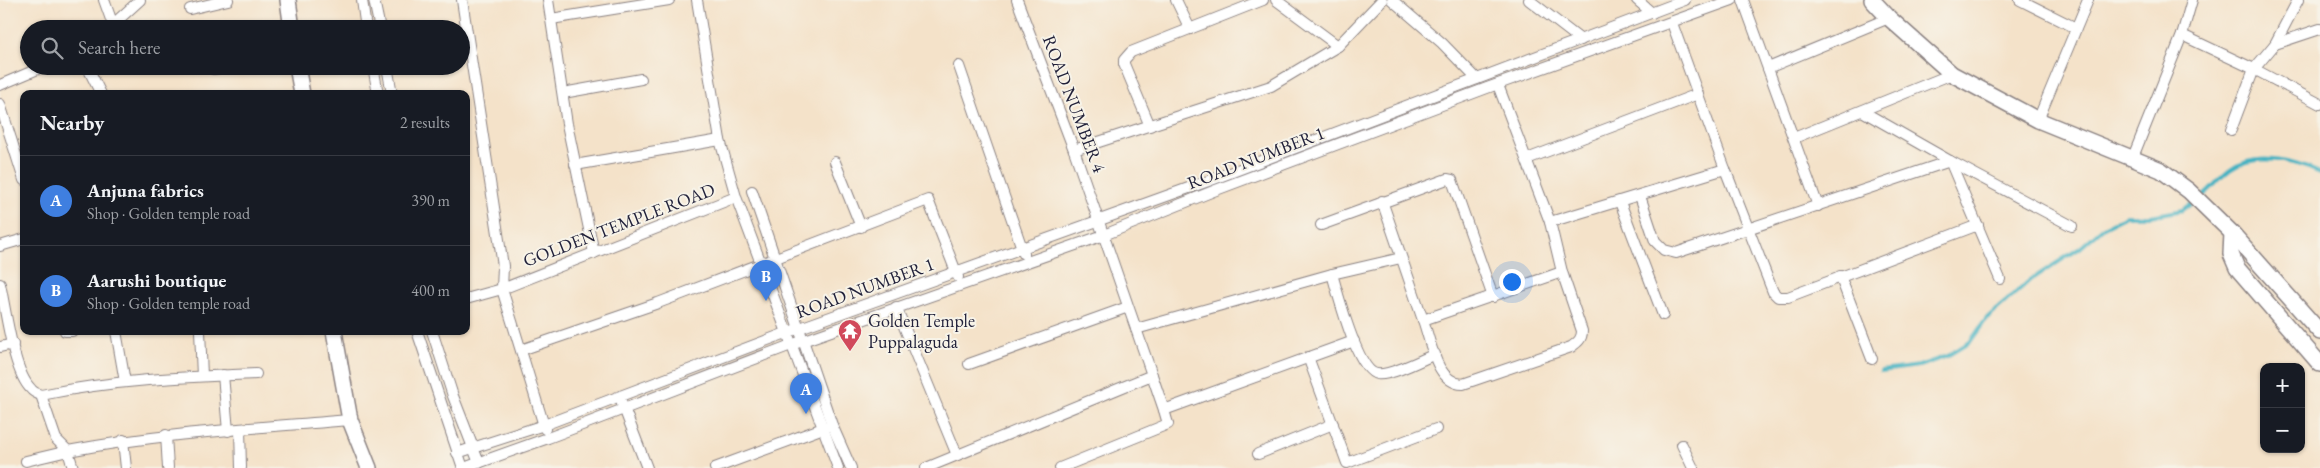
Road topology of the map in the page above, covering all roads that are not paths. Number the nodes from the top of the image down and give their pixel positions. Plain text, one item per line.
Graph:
1 (104, 0) edge
2 (140, 0) edge
3 (228, 0) edge
4 (288, 0) edge
5 (362, 0) edge
6 (374, 0) edge
7 (462, 0) edge
8 (548, 0) edge
9 (669, 0) edge
10 (697, 0) edge
11 (1017, 0) edge
12 (1176, 0) edge
13 (1263, 0) edge
14 (1276, 0) edge
15 (1382, 0) edge
16 (1392, 0) edge
17 (1529, 0) edge
18 (1637, 0) edge
19 (1685, 0) edge
20 (1732, 0) edge
21 (1743, 0) edge
22 (1872, 0) edge
23 (2020, 0) edge
24 (2088, 0) edge
25 (2192, 0) edge
26 (2298, 0) edge
27 (190, 9) dead end
28 (1652, 13) junction
29 (551, 18) junction
30 (1888, 18) junction
31 (109, 20) edge
32 (119, 20) edge
33 (291, 20) edge
34 (365, 20) edge
35 (378, 20) edge
36 (465, 20) edge
37 (1672, 23) junction
38 (2076, 28) junction
39 (1190, 29) junction
40 (2320, 29) edge
41 (2182, 35) junction
42 (1581, 40) junction
43 (2275, 44) junction
44 (1338, 46) junction
45 (470, 51) edge
46 (959, 66) dead end
47 (1768, 68) junction
48 (2254, 69) junction
49 (1952, 74) junction
50 (24, 75) edge
51 (92, 75) edge
52 (299, 75) edge
53 (375, 75) edge
54 (389, 75) edge
55 (1477, 79) junction
56 (641, 80) dead end
57 (0, 85) edge
58 (1498, 85) junction
59 (99, 90) edge
60 (301, 90) edge
61 (377, 90) edge
62 (391, 90) edge
63 (563, 93) junction
64 (1698, 94) junction
65 (0, 104) edge
66 (2320, 104) edge
67 (1862, 111) junction
68 (2038, 120) junction
69 (1150, 126) junction
70 (2231, 130) dead end
71 (1794, 138) junction
72 (720, 140) junction
73 (1074, 150) junction
74 (2133, 157) junction
75 (1527, 159) junction
76 (1950, 161) junction
77 (835, 162) dead end
78 (575, 165) junction
79 (20, 167) edge
80 (1725, 168) junction
81 (752, 191) dead end
82 (1640, 196) junction
83 (736, 197) junction
84 (1382, 202) junction
85 (1620, 202) junction
86 (1818, 206) junction
87 (1099, 220) junction
88 (1550, 222) junction
89 (1321, 225) dead end
90 (1978, 225) junction
91 (2072, 226) dead end
92 (862, 227) junction
93 (1749, 230) junction
94 (2232, 233) junction
95 (1104, 235) junction
96 (20, 240) edge
97 (0, 246) edge
98 (1022, 249) junction
99 (594, 253) junction
100 (775, 258) junction
101 (1401, 258) junction
102 (1026, 262) junction
103 (760, 264) junction
104 (956, 272) junction
105 (1562, 272) junction
106 (1332, 274) junction
107 (1840, 276) junction
108 (2000, 279) dead end
109 (0, 284) edge
110 (960, 284) junction
111 (502, 289) junction
112 (1493, 297) junction
113 (470, 298) edge
114 (1128, 307) junction
115 (896, 308) junction
116 (1663, 315) dead end
117 (1423, 320) junction
118 (800, 328) junction
119 (1136, 329) junction
120 (2320, 332) edge
121 (786, 333) junction
122 (117, 335) edge
123 (200, 335) edge
124 (335, 335) edge
125 (418, 335) edge
126 (433, 335) edge
127 (804, 340) junction
128 (1354, 341) junction
129 (13, 344) junction
130 (791, 344) junction
131 (0, 347) edge
132 (521, 350) junction
133 (1435, 354) junction
134 (1308, 357) junction
135 (1872, 359) dead end
136 (969, 364) dead end
137 (2320, 364) edge
138 (256, 374) dead end
139 (223, 375) junction
140 (1152, 375) junction
141 (202, 376) junction
142 (125, 382) junction
143 (41, 396) junction
144 (620, 396) junction
145 (624, 409) junction
146 (1164, 410) junction
147 (350, 420) junction
148 (1333, 424) junction
149 (544, 425) junction
150 (832, 425) junction
151 (822, 429) junction
152 (1436, 429) dead end
153 (240, 430) junction
154 (228, 431) junction
155 (166, 435) junction
156 (548, 438) junction
157 (123, 440) junction
158 (1682, 445) dead end
159 (473, 448) junction
160 (68, 451) junction
161 (458, 452) junction
162 (1258, 454) dead end
163 (957, 455) junction
164 (26, 461) dead end
165 (479, 463) junction
166 (738, 464) edge
167 (948, 464) edge
168 (74, 468) edge
169 (126, 468) edge
170 (168, 468) edge
171 (242, 468) edge
172 (368, 468) edge
173 (464, 468) edge
174 (646, 468) edge
175 (714, 468) edge
176 (838, 468) edge
177 (851, 468) edge
178 (926, 468) edge
179 (1060, 468) edge
180 (1693, 468) edge

1 - 31 street
2 - 32 street
3 - 27 street
4 - 33 street
5 - 34 street
6 - 35 street
7 - 36 street
8 - 29 street
9 - 29 street
10 - 72 street
11 - 73 street, ROAD NUMBER 4
12 - 39 street
13 - 39 street
14 - 44 street
15 - 44 street
16 - 55 street
17 - 42 street
18 - 28 street
19 - 28 street, ROAD NUMBER 1
20 - 37 street, ROAD NUMBER 1
21 - 47 street
22 - 30 street
23 - 38 street
24 - 38 street
25 - 41 street
26 - 43 street
28 - 42 street, ROAD NUMBER 1
29 - 63 street
30 - 47 street
30 - 49 street
37 - 58 street, ROAD NUMBER 1
37 - 64 street
38 - 68 street
39 - 69 street
40 - 43 street
41 - 48 street
41 - 74 street
42 - 55 street, ROAD NUMBER 1
43 - 48 street
44 - 69 street
45 - 111 street
46 - 98 street
47 - 71 street
48 - 66 street
48 - 70 street
49 - 67 street
49 - 68 street
50 - 57 street
51 - 59 street
52 - 60 street
53 - 61 street
54 - 62 street
55 - 87 street, ROAD NUMBER 1
56 - 63 street
58 - 75 street
58 - 95 street, ROAD NUMBER 1
63 - 78 street
64 - 75 street
64 - 80 street
65 - 79 street
67 - 71 street
67 - 76 street
68 - 74 street
69 - 73 street
71 - 86 street
72 - 78 street
72 - 83 street
73 - 87 street, ROAD NUMBER 4
74 - 94 street
75 - 88 street
76 - 86 street
76 - 90 street
76 - 91 street
77 - 92 street
78 - 99 street
80 - 82 street
80 - 93 street
81 - 100 street
82 - 85 street
82 - 93 street
83 - 99 street, GOLDEN TEMPLE ROAD
83 - 103 street, GOLDEN TEMPLE ROAD
84 - 89 street
84 - 101 street
84 - 112 street
85 - 88 street
85 - 116 street
86 - 93 street
87 - 95 street, ROAD NUMBER 4
87 - 98 street, ROAD NUMBER 1
88 - 105 street
90 - 107 street
90 - 108 street
92 - 100 street
92 - 104 street
93 - 107 street
94 - 120 street
94 - 137 street
95 - 102 street, ROAD NUMBER 1
95 - 114 street, ROAD NUMBER 4
96 - 97 street
98 - 102 street
98 - 104 street, ROAD NUMBER 1
99 - 111 street, GOLDEN TEMPLE ROAD
100 - 103 street
100 - 118 street
101 - 106 street
101 - 117 street
102 - 110 street, ROAD NUMBER 1
103 - 121 street, GOLDEN TEMPLE ROAD
103 - 132 street
104 - 110 street
104 - 118 street, ROAD NUMBER 1
105 - 112 street
105 - 133 street
106 - 119 street
106 - 128 street
107 - 135 street
109 - 129 street
110 - 115 street, ROAD NUMBER 1
111 - 113 street, GOLDEN TEMPLE ROAD
111 - 132 street
112 - 117 street
114 - 119 street, ROAD NUMBER 4
114 - 136 street
115 - 127 street, ROAD NUMBER 1
115 - 163 street
117 - 133 street
118 - 121 street, ROAD NUMBER 1
118 - 127 street
119 - 140 street, ROAD NUMBER 4
121 - 130 street, GOLDEN TEMPLE ROAD
121 - 144 street, ROAD NUMBER 1
122 - 142 street
123 - 141 street
124 - 147 street
125 - 161 street
126 - 159 street
127 - 130 street, ROAD NUMBER 1
127 - 150 street
128 - 133 street
128 - 134 street
129 - 131 street
129 - 143 street
130 - 145 street, ROAD NUMBER 1
130 - 151 street, GOLDEN TEMPLE ROAD
132 - 149 street
134 - 146 street
134 - 148 street
138 - 139 street
139 - 141 street
139 - 154 street
140 - 146 street, ROAD NUMBER 4
140 - 163 street
141 - 142 street
142 - 143 street
143 - 160 street
144 - 145 street
144 - 149 street, ROAD NUMBER 1
145 - 156 street, ROAD NUMBER 1
145 - 174 street
146 - 179 street
147 - 153 street
147 - 172 street
148 - 152 street
148 - 162 street
149 - 156 street
149 - 159 street, ROAD NUMBER 1
150 - 151 street
150 - 177 street
151 - 166 street
151 - 176 street, GOLDEN TEMPLE ROAD
153 - 154 street
153 - 171 street
154 - 155 street
155 - 157 street
155 - 170 street
156 - 165 street, ROAD NUMBER 1
157 - 160 street
157 - 169 street
158 - 180 street
159 - 161 street, ROAD NUMBER 1
159 - 165 street
160 - 164 street
160 - 168 street
161 - 173 street
163 - 167 street
165 - 173 street, ROAD NUMBER 1
166 - 175 street
167 - 178 street

